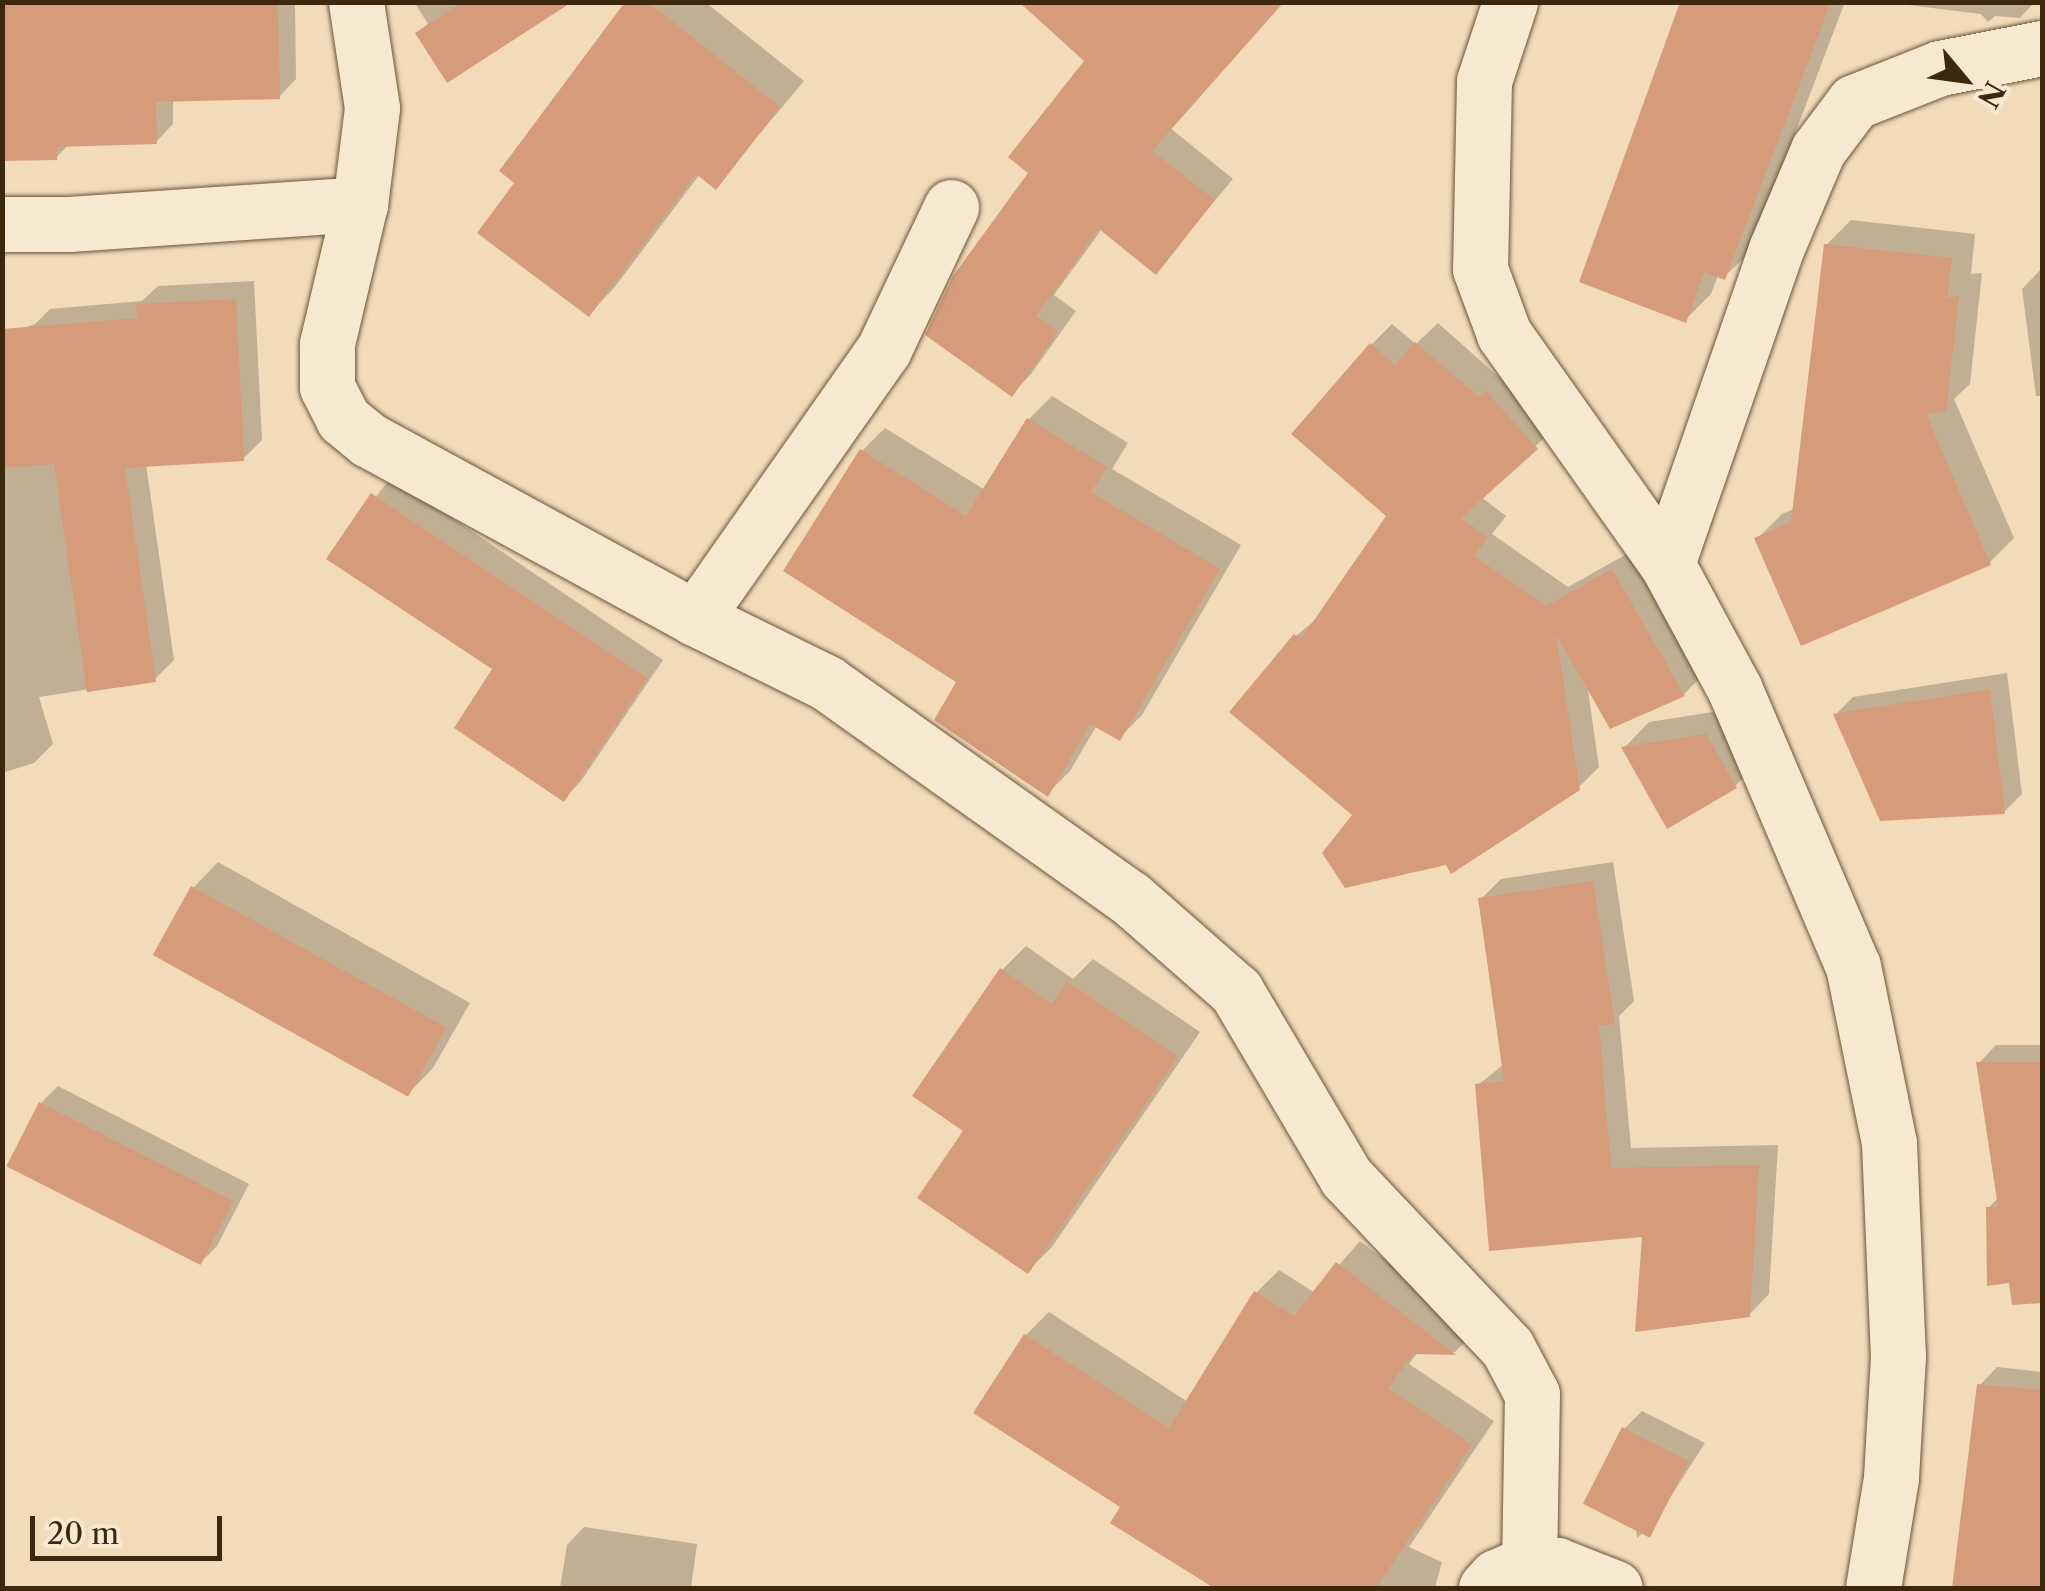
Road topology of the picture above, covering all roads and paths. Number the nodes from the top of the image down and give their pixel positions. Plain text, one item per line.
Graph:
1 (356, 2) edge
2 (1510, 2) edge
3 (2042, 48) edge
4 (360, 204) junction
5 (951, 207) dead end
6 (2, 224) edge
7 (1667, 564) junction
8 (696, 618) junction
9 (1508, 1575) edge
10 (1614, 1588) edge
11 (1873, 1588) edge

1 - 4 street
2 - 7 street
3 - 7 street
4 - 6 street
4 - 8 street
5 - 8 street
7 - 11 street
8 - 9 street
9 - 10 street

